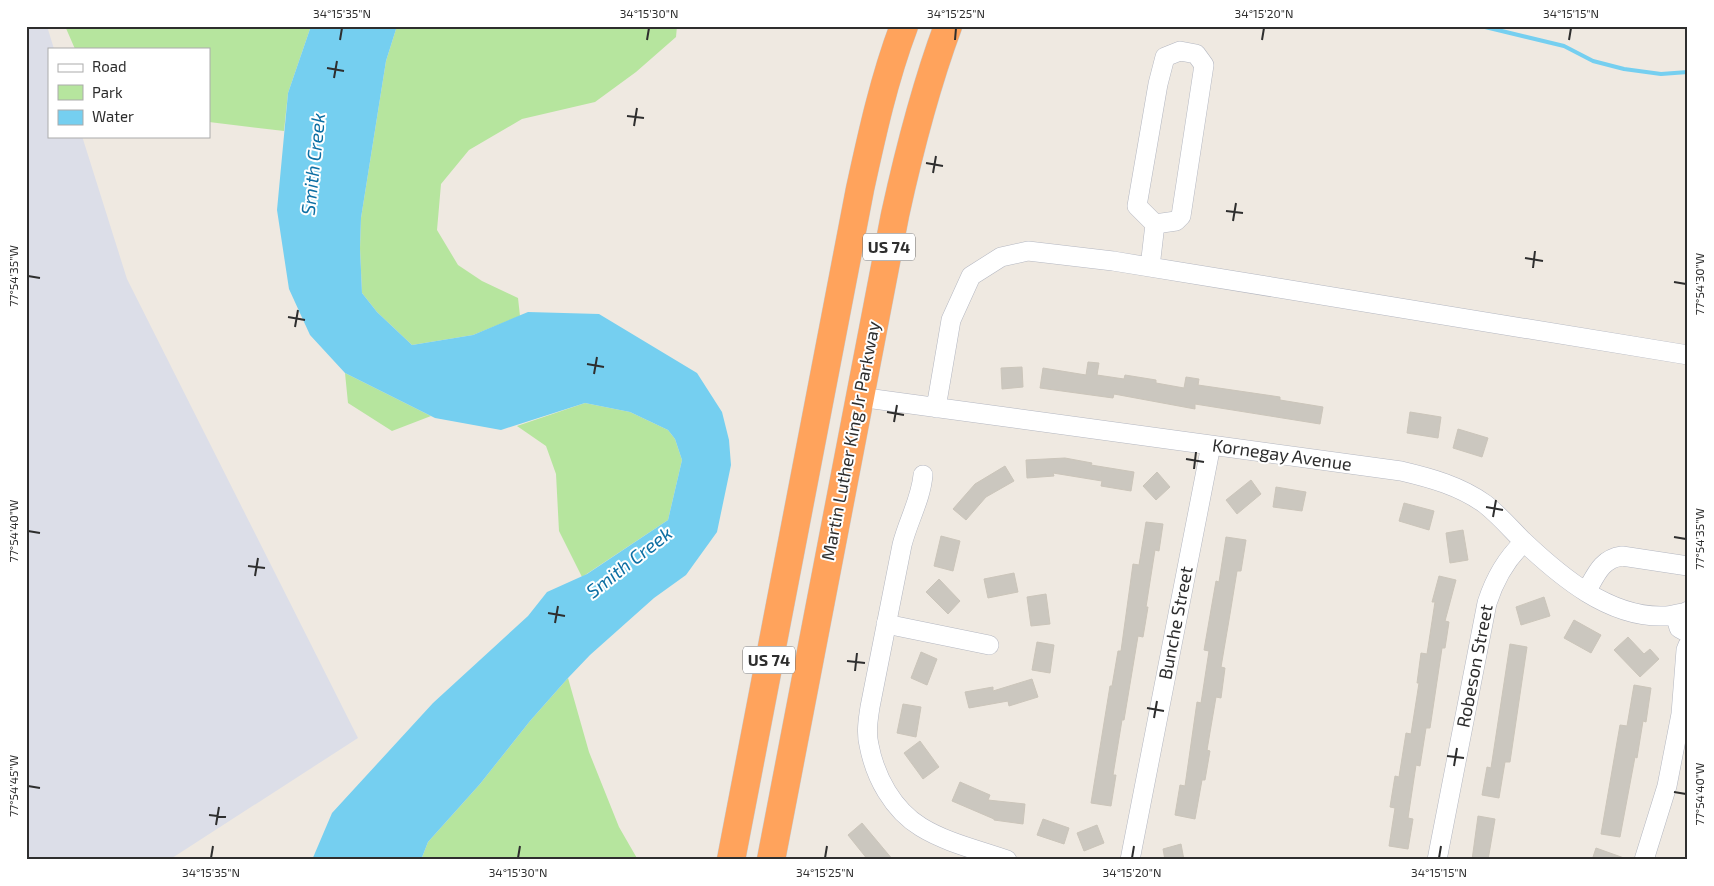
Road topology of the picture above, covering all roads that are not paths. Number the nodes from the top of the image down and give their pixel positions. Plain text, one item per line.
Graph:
1 (904, 26) edge
2 (948, 26) edge
3 (1155, 224) junction
4 (1150, 267) junction
5 (1688, 355) edge
6 (859, 397) junction
7 (936, 408) junction
8 (1211, 445) junction
9 (923, 474) dead end
10 (1524, 542) junction
11 (1688, 566) edge
12 (1586, 592) junction
13 (1682, 623) edge
14 (886, 624) junction
15 (989, 645) dead end
16 (792, 749) junction
17 (731, 860) edge
18 (771, 860) edge
19 (786, 860) edge
20 (1007, 860) edge
21 (1130, 860) edge
22 (1437, 860) edge
23 (1644, 860) edge

1 - 17 highway, US 74
2 - 6 highway, Martin Luther King Jr Parkway / US 74
3 - 3 street
3 - 4 street
4 - 5 street
4 - 7 street
6 - 7 street, Kornegay Avenue
6 - 16 highway, Martin Luther King Jr Parkway / US 74
7 - 8 street, Kornegay Avenue
8 - 10 street, Kornegay Avenue
8 - 21 street, Bunche Street
9 - 14 street
10 - 12 street, Kornegay Avenue
10 - 22 street, Robeson Street
11 - 12 street
12 - 13 street, Kornegay Avenue
13 - 23 street
14 - 15 street
14 - 20 street
16 - 18 highway, Martin Luther King Jr Parkway / US 74
16 - 19 highway

